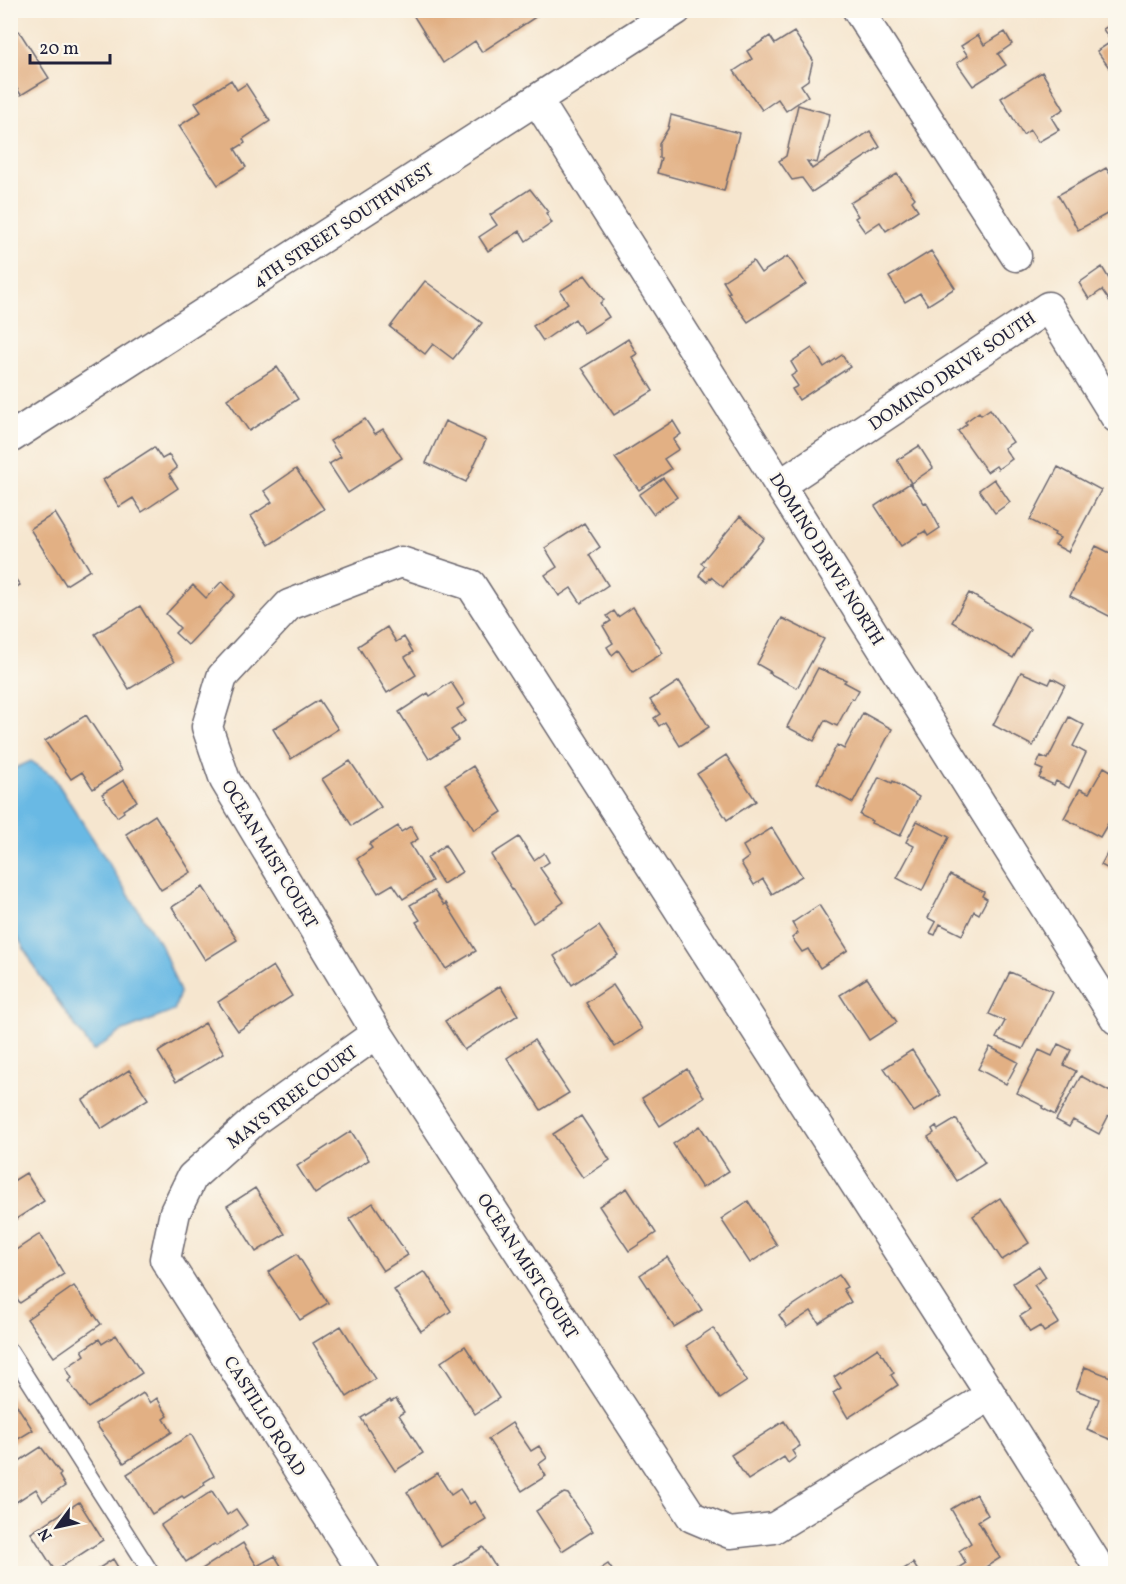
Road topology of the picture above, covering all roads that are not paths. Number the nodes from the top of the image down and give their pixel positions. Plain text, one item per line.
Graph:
1 (676, 10) edge
2 (858, 10) edge
3 (537, 100) junction
4 (1017, 256) dead end
5 (1116, 417) edge
6 (10, 438) edge
7 (780, 485) junction
8 (1116, 1019) edge
9 (377, 1033) junction
10 (165, 1258) joint
11 (10, 1351) edge
12 (991, 1395) junction
13 (152, 1574) edge
14 (365, 1574) edge
15 (1103, 1574) edge

1 - 3 street, 4TH STREET SOUTHWEST
2 - 4 street
3 - 6 street, 4TH STREET SOUTHWEST
3 - 7 street, DOMINO DRIVE NORTH
5 - 7 street, DOMINO DRIVE SOUTH
7 - 8 street, DOMINO DRIVE NORTH
9 - 10 street, MAYS TREE COURT
9 - 12 street, OCEAN MIST COURT
9 - 12 street, OCEAN MIST COURT
10 - 14 street, CASTILLO ROAD
11 - 13 lane
12 - 15 street, OCEAN MIST COURT

